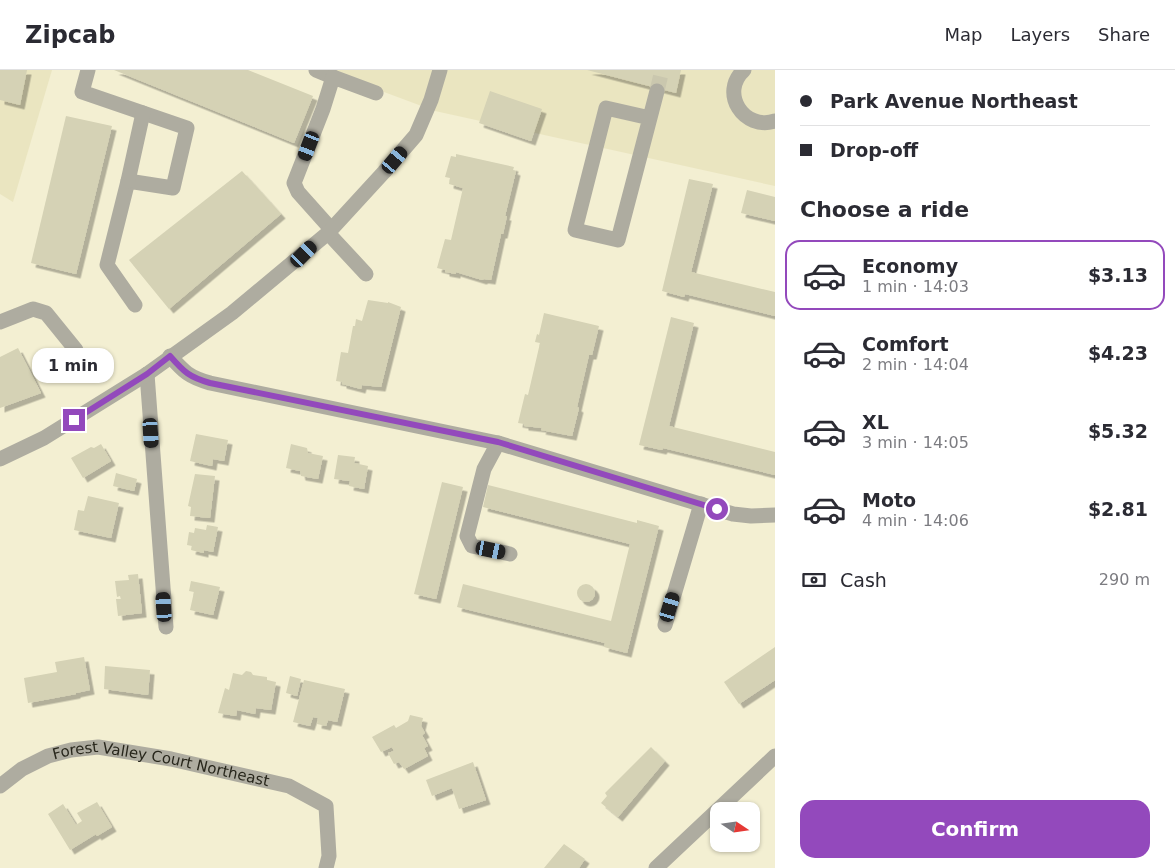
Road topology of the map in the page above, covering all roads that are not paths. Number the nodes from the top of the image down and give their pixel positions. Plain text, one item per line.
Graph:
1 (88, 70) edge
2 (316, 70) edge
3 (440, 70) edge
4 (744, 70) edge
5 (333, 77) junction
6 (657, 90) tunnel mouth
7 (376, 93) dead end
8 (142, 113) junction
9 (650, 118) junction
10 (775, 121) edge
11 (128, 181) junction
12 (329, 231) junction
13 (366, 274) dead end
14 (135, 304) dead end
15 (0, 322) edge
16 (76, 350) dead end
17 (170, 356) junction
18 (147, 374) junction
19 (498, 442) junction
20 (0, 460) edge
21 (701, 504) junction
22 (775, 515) edge
23 (510, 554) dead end
24 (664, 625) dead end
25 (166, 627) dead end
26 (775, 756) edge
27 (0, 786) edge
28 (326, 868) edge
29 (656, 868) edge

1 - 8 street
2 - 5 street
3 - 12 street
4 - 10 street
5 - 7 street
5 - 12 street
6 - 9 street
8 - 11 street
8 - 11 street
9 - 9 street
11 - 14 street
12 - 13 street
12 - 17 street
15 - 16 street
17 - 18 street
17 - 19 street
18 - 20 street
18 - 25 street
19 - 21 street
19 - 23 street
21 - 22 street
21 - 24 street
26 - 29 street
27 - 28 street, Forest Valley Court Northeast

